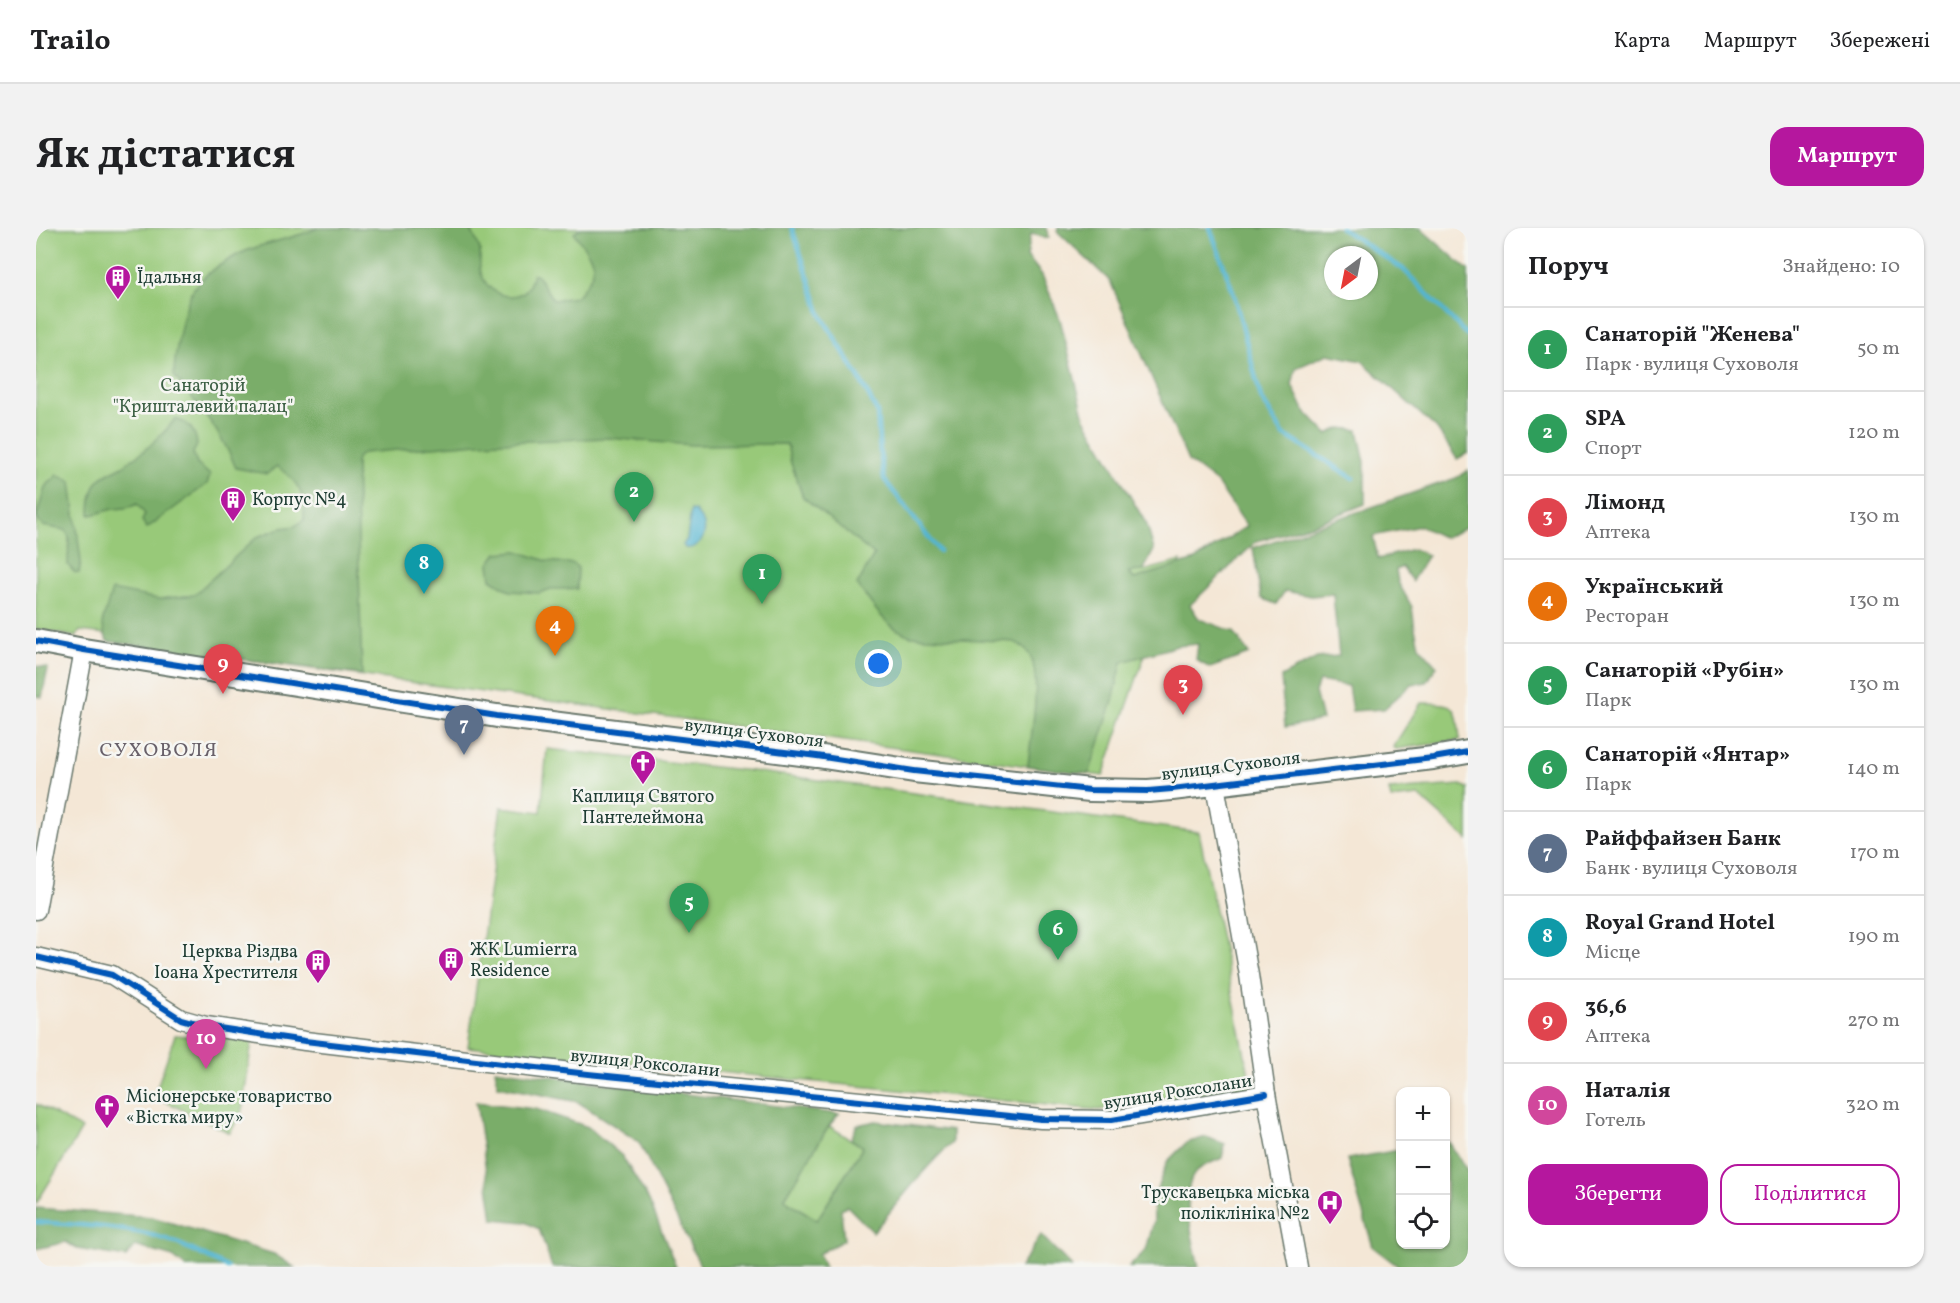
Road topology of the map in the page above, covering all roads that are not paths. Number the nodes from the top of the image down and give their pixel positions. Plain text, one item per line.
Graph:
1 (36, 641) edge
2 (84, 651) junction
3 (1468, 752) edge
4 (1215, 784) junction
5 (42, 842) edge
6 (36, 910) edge
7 (36, 957) edge
8 (1266, 1094) junction
9 (1298, 1267) edge

1 - 2 street, вулиця Суховоля
2 - 4 street, вулиця Суховоля
2 - 5 street
3 - 4 street, вулиця Суховоля
4 - 8 street
5 - 6 street
7 - 8 street, вулиця Роксолани
8 - 9 street

